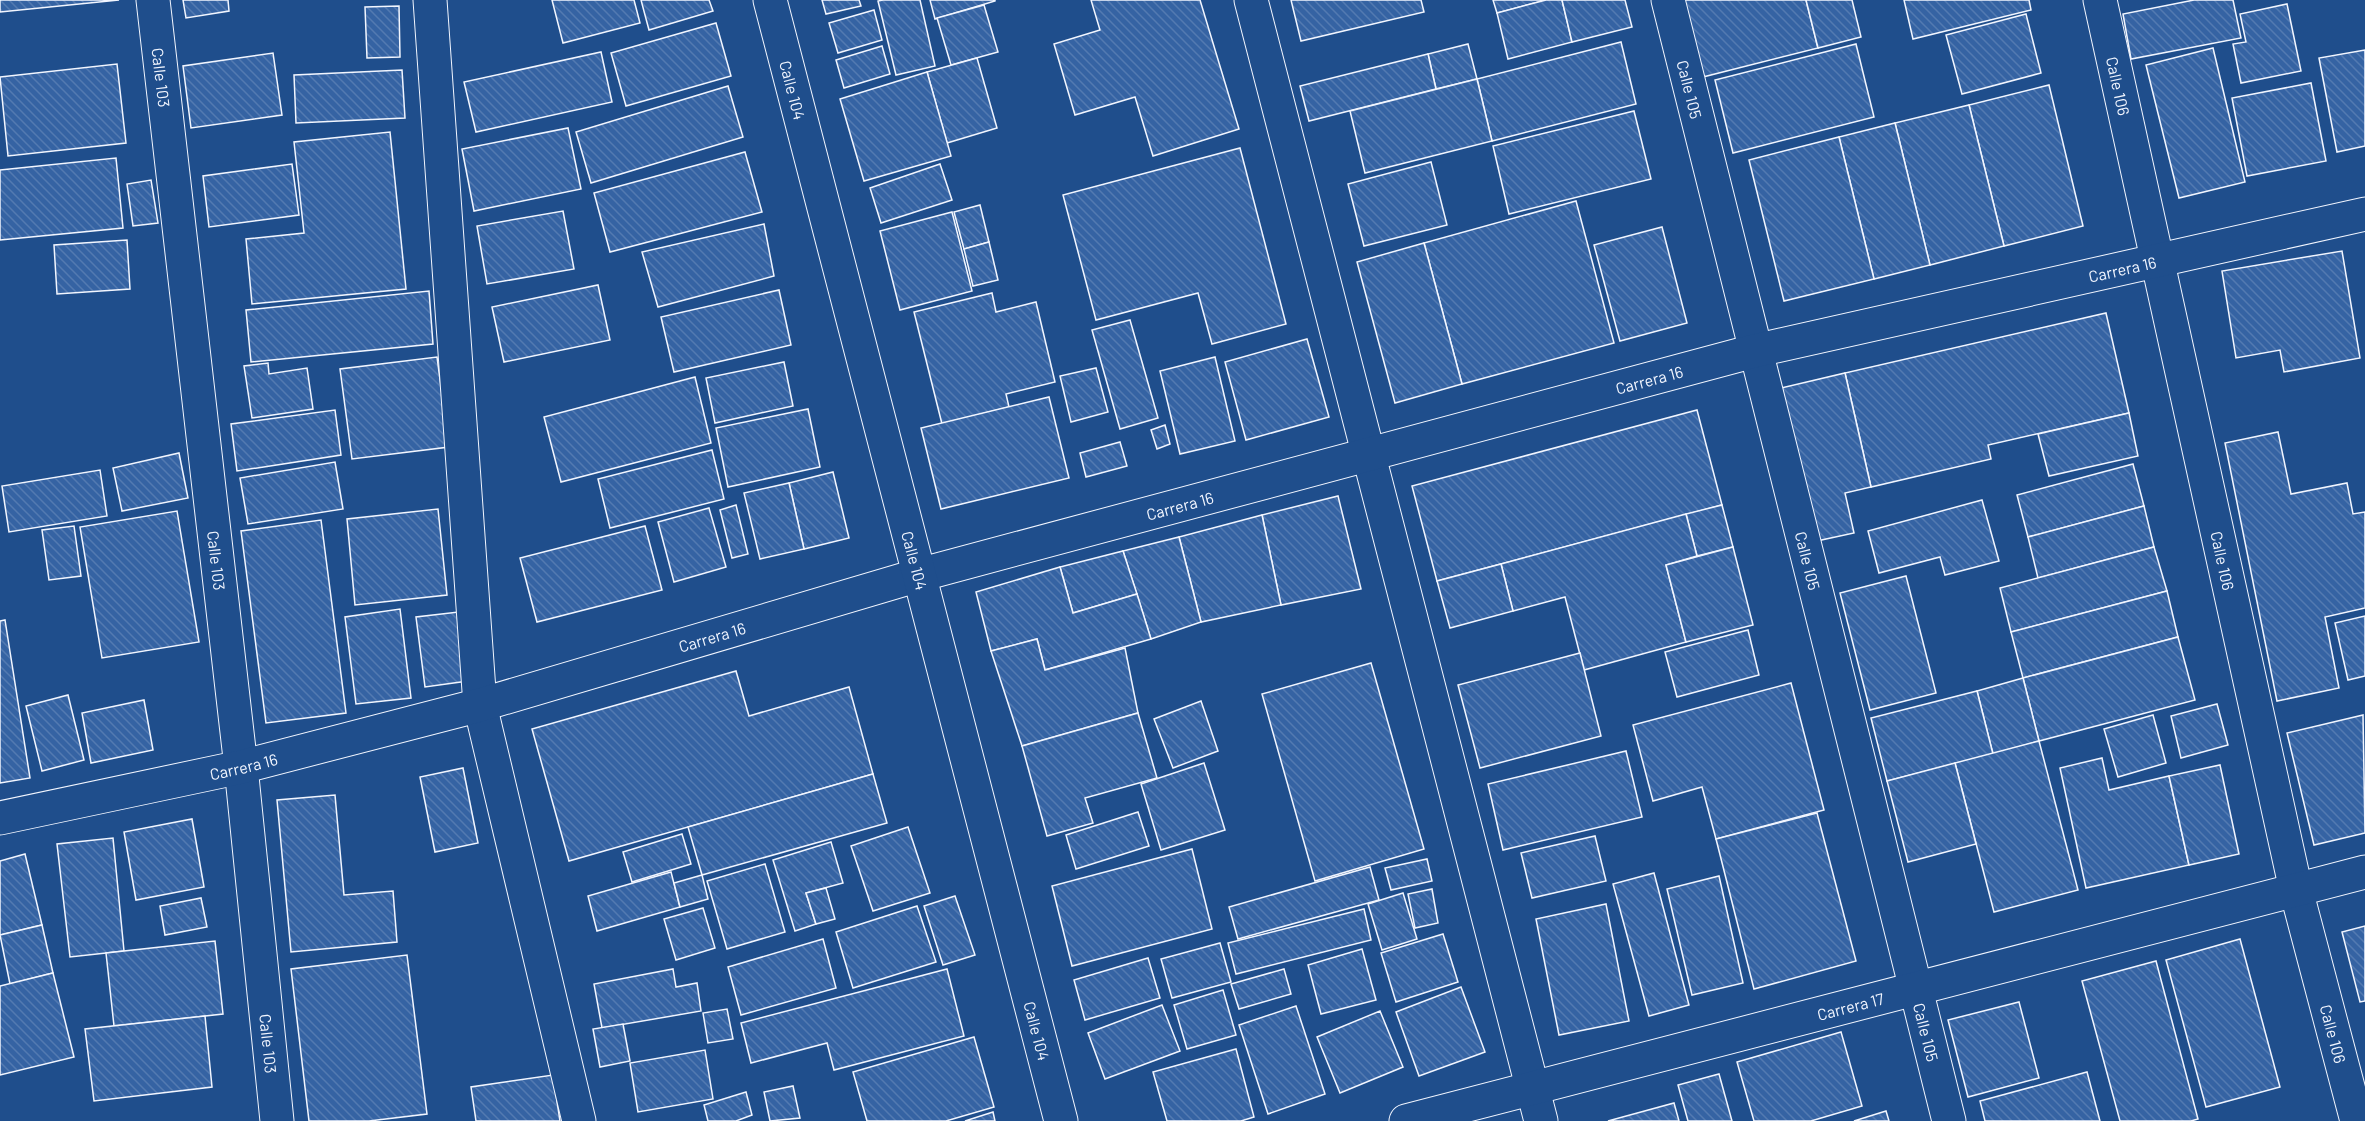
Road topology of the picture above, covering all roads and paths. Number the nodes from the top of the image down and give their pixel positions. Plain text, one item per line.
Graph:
1 (153, 0) edge
2 (430, 0) edge
3 (770, 0) edge
4 (1251, 0) edge
5 (1668, 0) edge
6 (2100, 0) edge
7 (2365, 214) edge
8 (2158, 261) junction
9 (1754, 351) junction
10 (1368, 454) junction
11 (919, 575) junction
12 (480, 705) junction
13 (241, 767) junction
14 (0, 818) edge
15 (2365, 872) edge
16 (2296, 890) junction
17 (1915, 989) junction
18 (1532, 1089) junction
19 (277, 1121) edge
20 (579, 1121) edge
21 (1061, 1121) edge
22 (1406, 1121) edge
23 (1541, 1121) edge
24 (1949, 1121) edge
25 (2357, 1121) edge

1 - 13 street, Calle 103
2 - 12 street
3 - 11 street, Calle 104
4 - 10 street
5 - 9 street, Calle 105
6 - 8 street, Calle 106
7 - 8 street, Carrera 16
8 - 9 street, Carrera 16
8 - 16 street, Calle 106
9 - 10 street, Carrera 16
9 - 17 street, Calle 105
10 - 11 street, Carrera 16
10 - 18 street
11 - 12 street, Carrera 16
11 - 21 street, Calle 104
12 - 13 street, Carrera 16
12 - 20 street
13 - 14 street, Carrera 16
13 - 19 street, Calle 103
15 - 16 street, Carrera 17
16 - 17 street, Carrera 17
16 - 25 street, Calle 106
17 - 18 street, Carrera 17
17 - 24 street, Calle 105
18 - 22 street, Carrera 17
18 - 23 street

